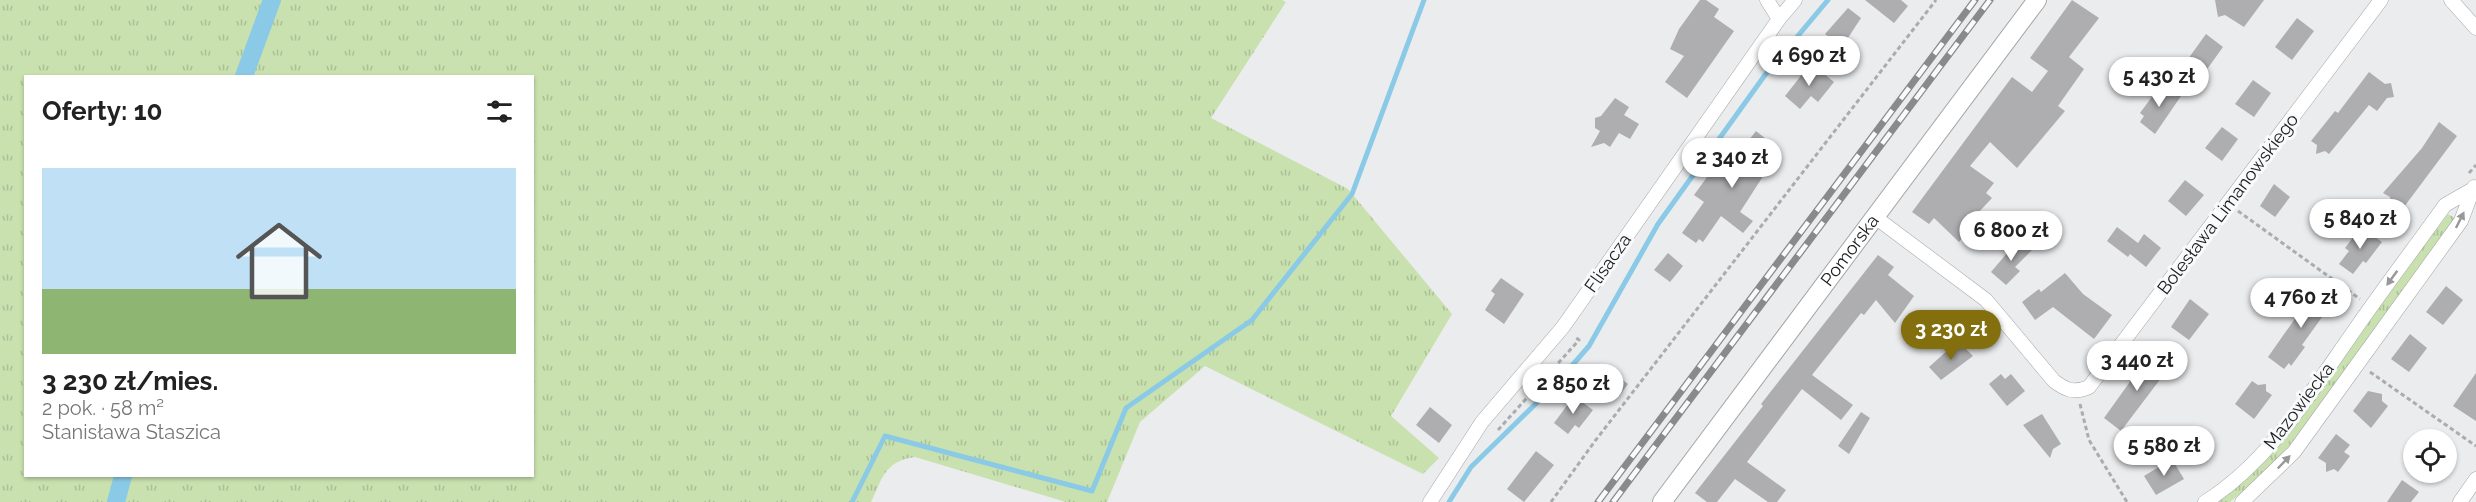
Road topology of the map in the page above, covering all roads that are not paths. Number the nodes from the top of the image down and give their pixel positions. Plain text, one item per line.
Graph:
1 (1767, 0) edge
2 (1795, 0) edge
3 (2037, 0) edge
4 (2381, 0) edge
5 (2451, 0) edge
6 (1779, 19) junction
7 (2476, 28) edge
8 (2474, 187) edge
9 (1875, 218) junction
10 (2476, 479) edge
11 (1430, 502) edge
12 (1662, 502) edge
13 (2205, 502) edge
14 (2242, 502) edge
15 (2460, 502) edge

1 - 6 street
2 - 6 street, Flisacza
3 - 9 street, Pomorska
4 - 9 street, Bolesława Limanowskiego
5 - 7 street
6 - 11 street, Flisacza
8 -> 13 street, Mazowiecka
14 -> 8 street, Mazowiecka
9 - 12 street, Pomorska
10 - 15 street

